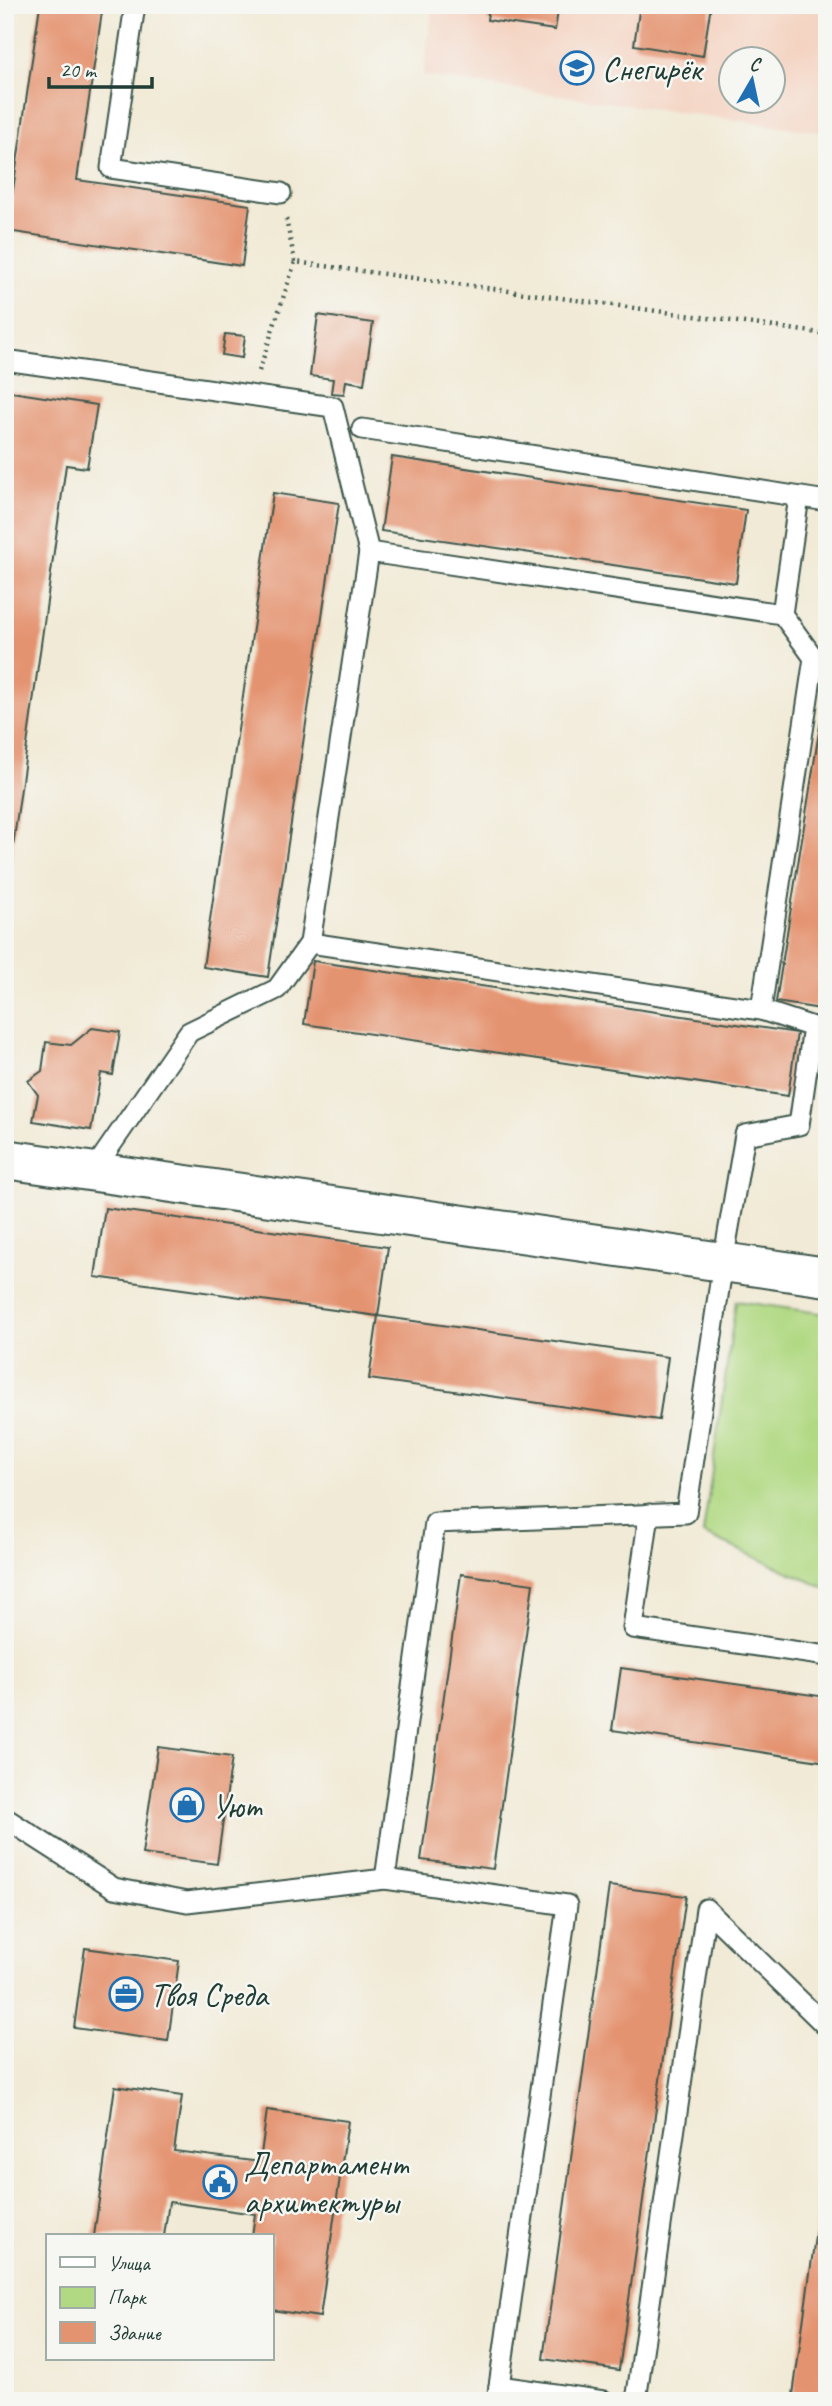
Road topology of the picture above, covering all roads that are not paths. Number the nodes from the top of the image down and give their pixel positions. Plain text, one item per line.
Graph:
1 (135, 5) edge
2 (281, 193) road end
3 (5, 360) edge
4 (362, 429) dead end
5 (799, 497) junction
6 (827, 501) edge
7 (369, 552) junction
8 (782, 614) junction
9 (310, 943) junction
10 (761, 1010) junction
11 (5, 1160) edge
12 (93, 1171) junction
13 (723, 1262) junction
14 (827, 1278) edge
15 (649, 1514) junction
16 (827, 1656) edge
17 (5, 1818) edge
18 (385, 1879) junction
19 (827, 2027) edge
20 (498, 2393) edge
21 (604, 2401) edge
22 (636, 2401) edge

1 - 2 lane
3 - 7 lane
4 - 5 lane
5 - 6 lane
5 - 8 lane
7 - 8 lane
7 - 9 lane
8 - 10 lane
9 - 10 lane
9 - 12 lane
10 - 13 lane
11 - 12 street
12 - 13 street
13 - 14 street
13 - 15 lane
15 - 16 lane
15 - 18 lane
17 - 18 lane
18 - 20 lane
19 - 22 lane
20 - 21 lane

